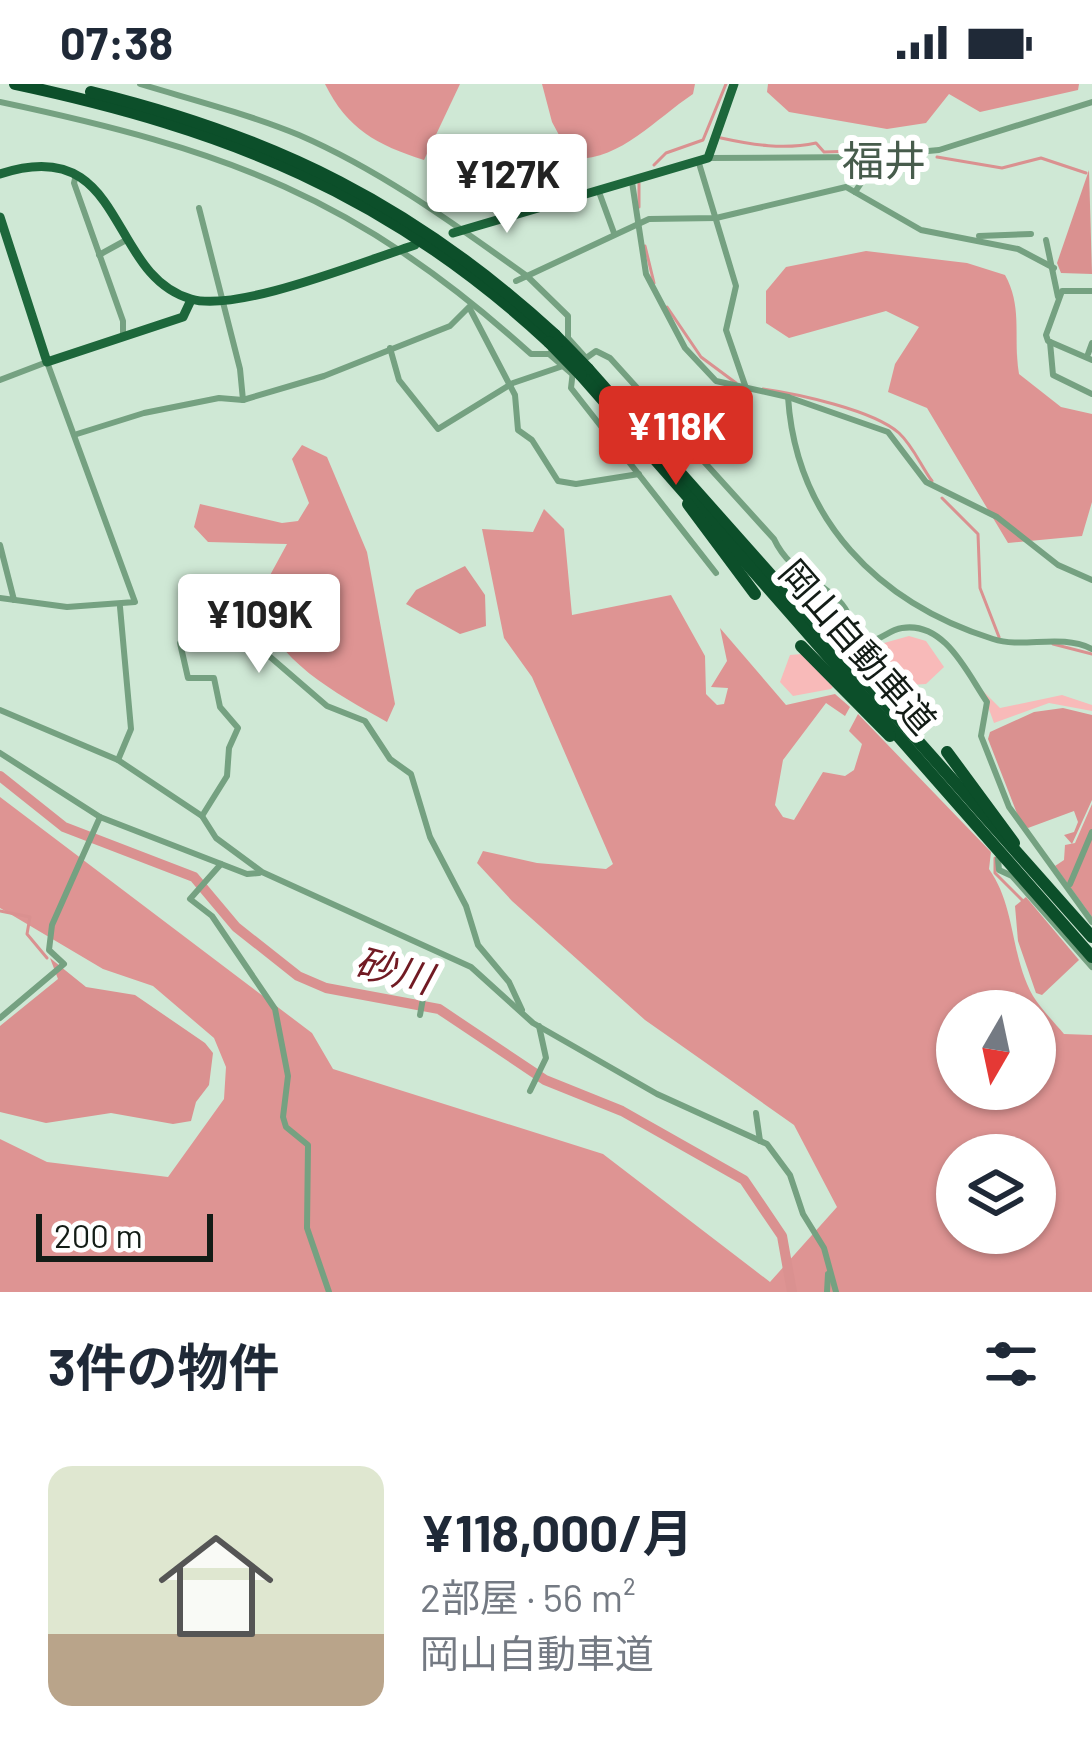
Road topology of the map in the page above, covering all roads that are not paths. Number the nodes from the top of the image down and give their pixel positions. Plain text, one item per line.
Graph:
1 (15, 84) edge
2 (55, 84) edge
3 (140, 84) edge
4 (734, 84) edge
5 (0, 102) edge
6 (1092, 102) edge
7 (254, 120) junction
8 (250, 130) dead end
9 (240, 152) dead end
10 (879, 157) junction
11 (703, 159) junction
12 (235, 162) junction
13 (0, 174) edge
14 (76, 175) junction
15 (632, 178) junction
16 (598, 188) junction
17 (855, 192) junction
18 (200, 208) dead end
19 (712, 216) junction
20 (0, 217) edge
21 (639, 224) junction
22 (458, 232) junction
23 (614, 233) junction
24 (1031, 234) dead end
25 (130, 238) junction
26 (975, 238) junction
27 (1046, 240) dead end
28 (415, 245) dead end
29 (403, 249) junction
30 (99, 254) junction
31 (1054, 268) junction
32 (527, 276) junction
33 (516, 281) dead end
34 (1092, 291) edge
35 (484, 299) dead end
36 (191, 300) junction
37 (1059, 301) junction
38 (222, 303) junction
39 (473, 306) junction
40 (124, 336) junction
41 (555, 342) junction
42 (1050, 342) junction
43 (1092, 343) edge
44 (391, 348) junction
45 (1090, 357) edge
46 (46, 362) junction
47 (563, 366) junction
48 (582, 369) junction
49 (0, 380) edge
50 (510, 385) junction
51 (746, 388) junction
52 (1092, 394) edge
53 (788, 397) junction
54 (243, 400) junction
55 (77, 434) junction
56 (639, 474) junction
57 (671, 475) junction
58 (724, 488) junction
59 (716, 494) dead end
60 (726, 524) junction
61 (0, 545) edge
62 (716, 573) dead end
63 (1092, 580) edge
64 (755, 594) dead end
65 (0, 598) edge
66 (14, 600) junction
67 (120, 607) junction
68 (801, 646) dead end
69 (1092, 649) edge
70 (894, 693) dead end
71 (0, 710) edge
72 (947, 752) dead end
73 (0, 753) edge
74 (118, 760) junction
75 (967, 814) junction
76 (202, 816) junction
77 (98, 821) junction
78 (1092, 832) edge
79 (998, 859) dead end
80 (221, 864) junction
81 (1024, 864) junction
82 (262, 872) junction
83 (1070, 884) junction
84 (1092, 922) edge
85 (1092, 937) edge
86 (1092, 958) edge
87 (1092, 968) edge
88 (426, 982) dead end
89 (523, 1014) junction
90 (420, 1016) dead end
91 (0, 1018) edge
92 (539, 1026) junction
93 (530, 1091) dead end
94 (756, 1113) dead end
95 (760, 1141) junction
96 (329, 1292) edge
97 (831, 1292) edge

1 - 41 highway, 岡山自動車道
2 - 41 highway, 岡山自動車道
3 - 7 street
4 - 11 main road
5 - 12 street
6 - 10 street
7 - 8 street
7 - 22 street
9 - 12 street
10 - 11 street
10 - 17 street
11 - 15 main road
11 - 19 street
12 - 29 street
13 - 14 main road
14 - 25 main road
14 - 30 street
15 - 16 main road
15 - 21 street
16 - 22 main road
16 - 23 street
17 - 19 street
17 - 26 street
18 - 38 street
19 - 21 street
19 - 51 street
20 - 46 main road
21 - 23 street
21 - 51 street
22 - 32 street
23 - 32 street
24 - 26 street
25 - 30 street
25 - 36 main road
26 - 31 street
27 - 31 street
28 - 29 main road
29 - 38 main road
29 - 39 street
30 - 40 street
31 - 37 street
32 - 33 street
32 - 41 street
34 - 37 street
35 - 39 street
36 - 38 main road
36 - 40 main road
37 - 42 street
38 - 54 street
39 - 41 street
39 - 44 street
39 - 50 street
40 - 46 main road
41 - 47 street
41 - 48 highway, 岡山自動車道, bridge
42 - 45 street
42 - 52 street
43 - 45 street
44 - 50 street
44 - 54 street
46 - 49 street
46 - 55 street
47 - 48 street
47 - 50 street
48 - 56 street
48 - 57 highway, 岡山自動車道
48 - 58 street
48 - 60 highway, 岡山自動車道
50 - 56 street
51 - 53 street
53 - 63 street
53 - 69 street
54 - 55 street
55 - 67 street
56 - 62 street
57 - 64 highway
57 - 75 highway, 岡山自動車道
58 - 59 street
58 - 83 street
60 - 70 highway
60 - 81 highway, 岡山自動車道
61 - 66 street
65 - 66 street
66 - 67 street
67 - 74 street
68 - 75 highway
71 - 74 street
72 - 81 highway
73 - 77 street
74 - 76 street
75 - 86 highway, 岡山自動車道
76 - 82 street
76 - 89 street
77 - 80 street
77 - 91 street
78 - 83 street
79 - 87 street
80 - 82 street
80 - 96 street
81 - 85 highway, 岡山自動車道
82 - 89 street
83 - 84 street
88 - 90 street
89 - 92 street
92 - 93 street
92 - 95 street
94 - 95 street
95 - 97 street

